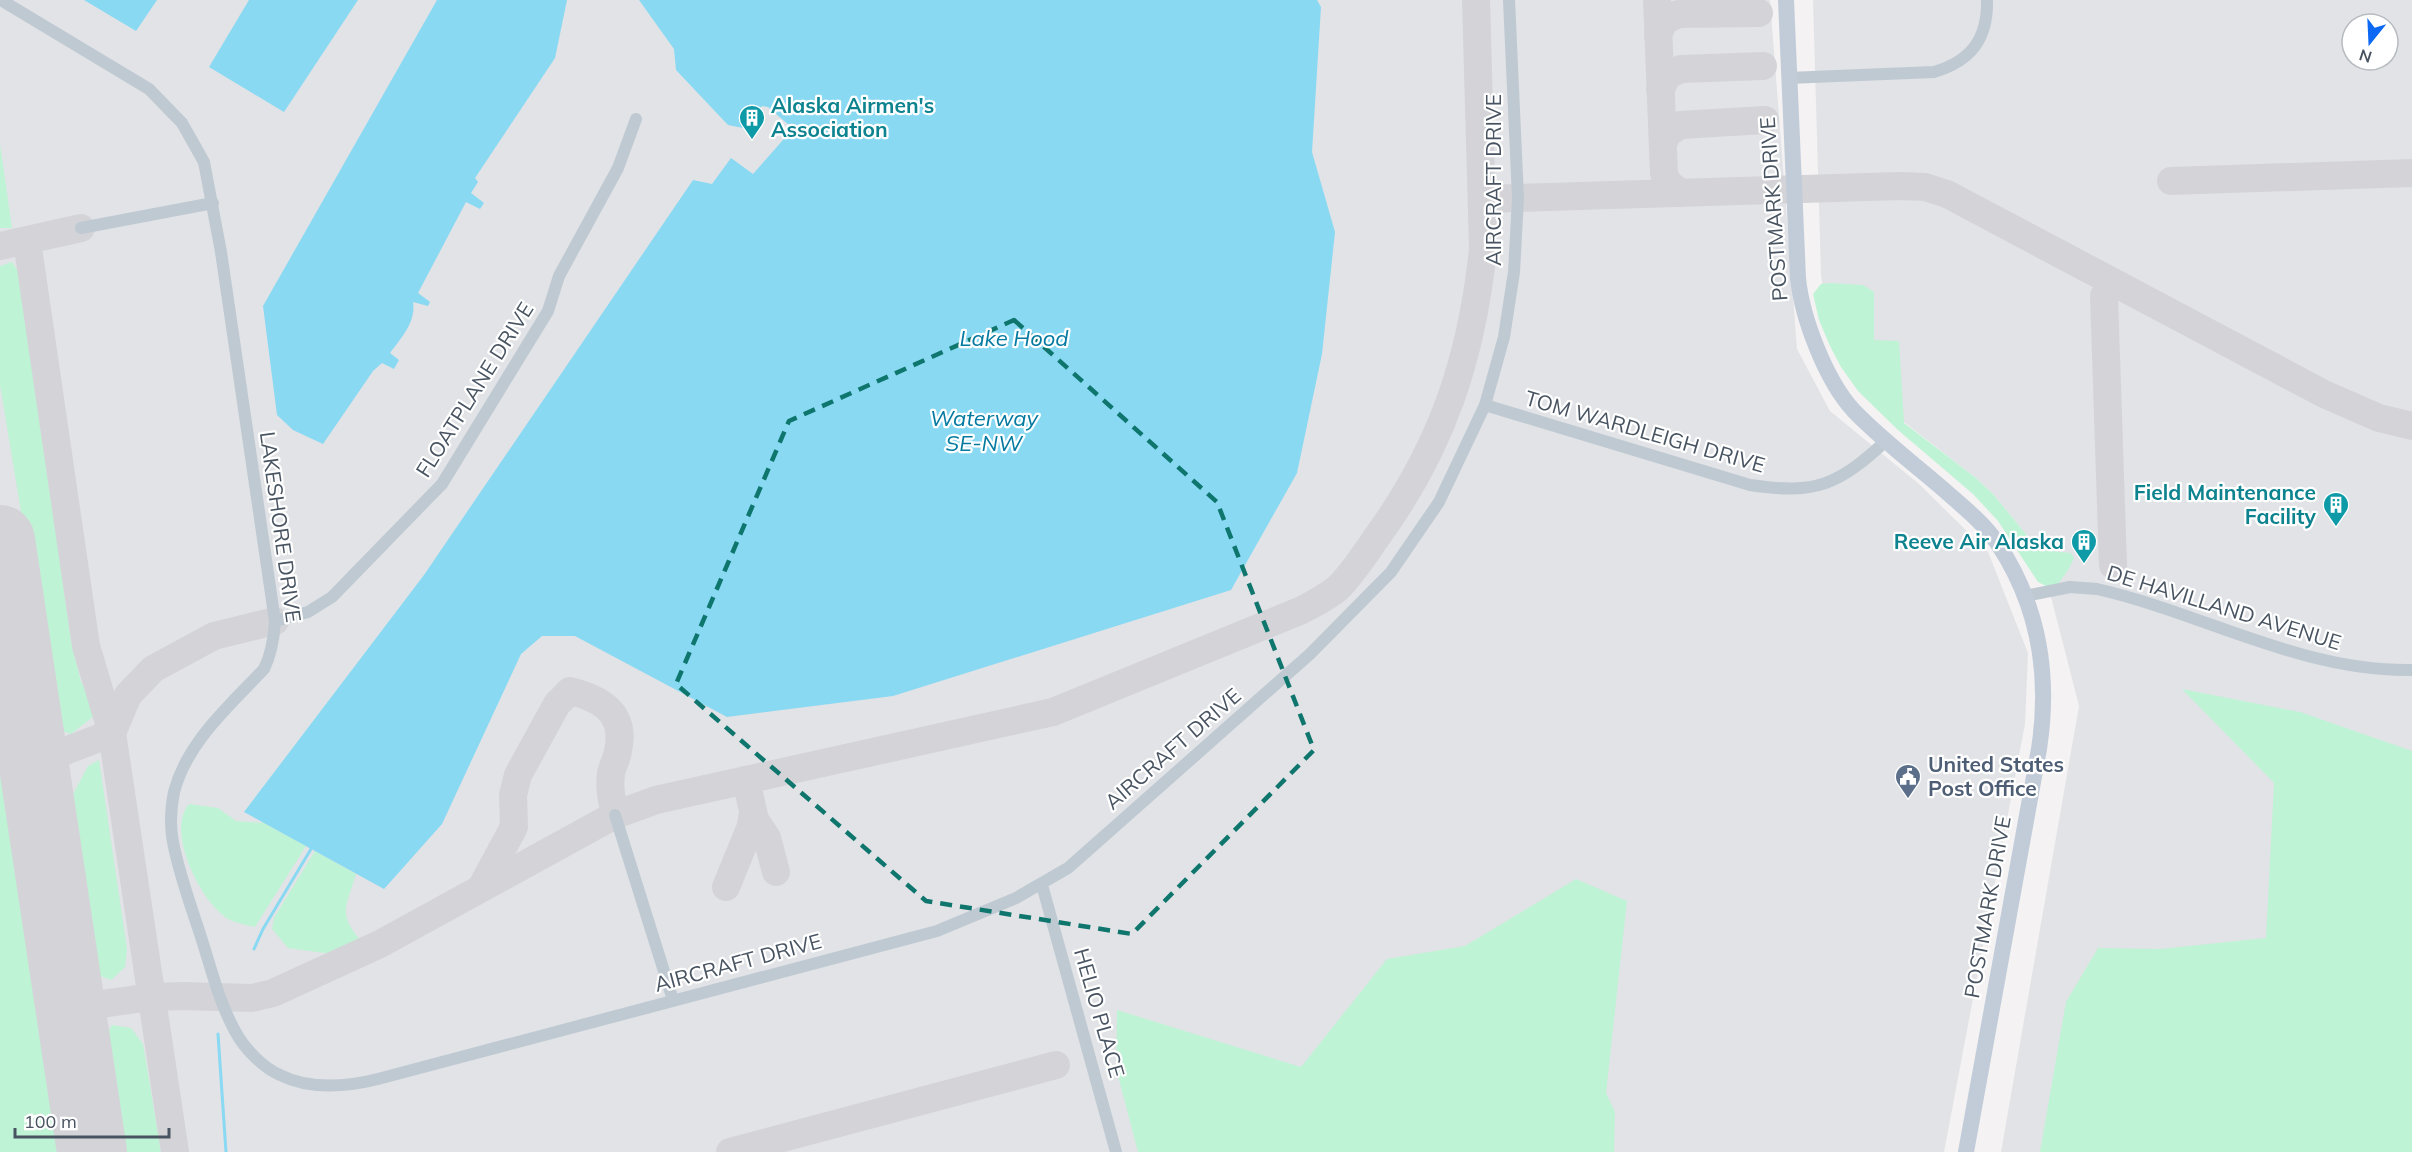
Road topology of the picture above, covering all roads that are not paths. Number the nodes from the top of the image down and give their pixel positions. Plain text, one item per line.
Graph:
1 (1, 0) edge
2 (1509, 0) edge
3 (1786, 0) edge
4 (1987, 0) edge
5 (1788, 78) junction
6 (636, 119) dead end
7 (213, 202) junction
8 (81, 228) dead end
9 (1485, 405) junction
10 (1887, 440) junction
11 (2025, 596) junction
12 (275, 621) junction
13 (2412, 670) edge
14 (615, 815) dead end
15 (1042, 885) junction
16 (673, 1000) junction
17 (378, 1079) joint
18 (1116, 1152) edge
19 (1966, 1152) edge

1 - 7 street, LAKESHORE DRIVE
2 - 9 street, AIRCRAFT DRIVE
3 - 5 street, POSTMARK DRIVE
4 - 5 street
5 - 10 street, POSTMARK DRIVE
6 - 12 street, FLOATPLANE DRIVE
7 - 8 street
7 - 12 street, LAKESHORE DRIVE
9 - 10 street, TOM WARDLEIGH DRIVE
9 - 15 street, AIRCRAFT DRIVE
10 - 11 street, POSTMARK DRIVE
11 - 13 street, DE HAVILLAND AVENUE
11 - 19 street, POSTMARK DRIVE
12 - 17 street, LAKESHORE DRIVE
14 - 16 street
15 - 16 street, AIRCRAFT DRIVE
15 - 18 street, HELIO PLACE
16 - 17 street, AIRCRAFT DRIVE

